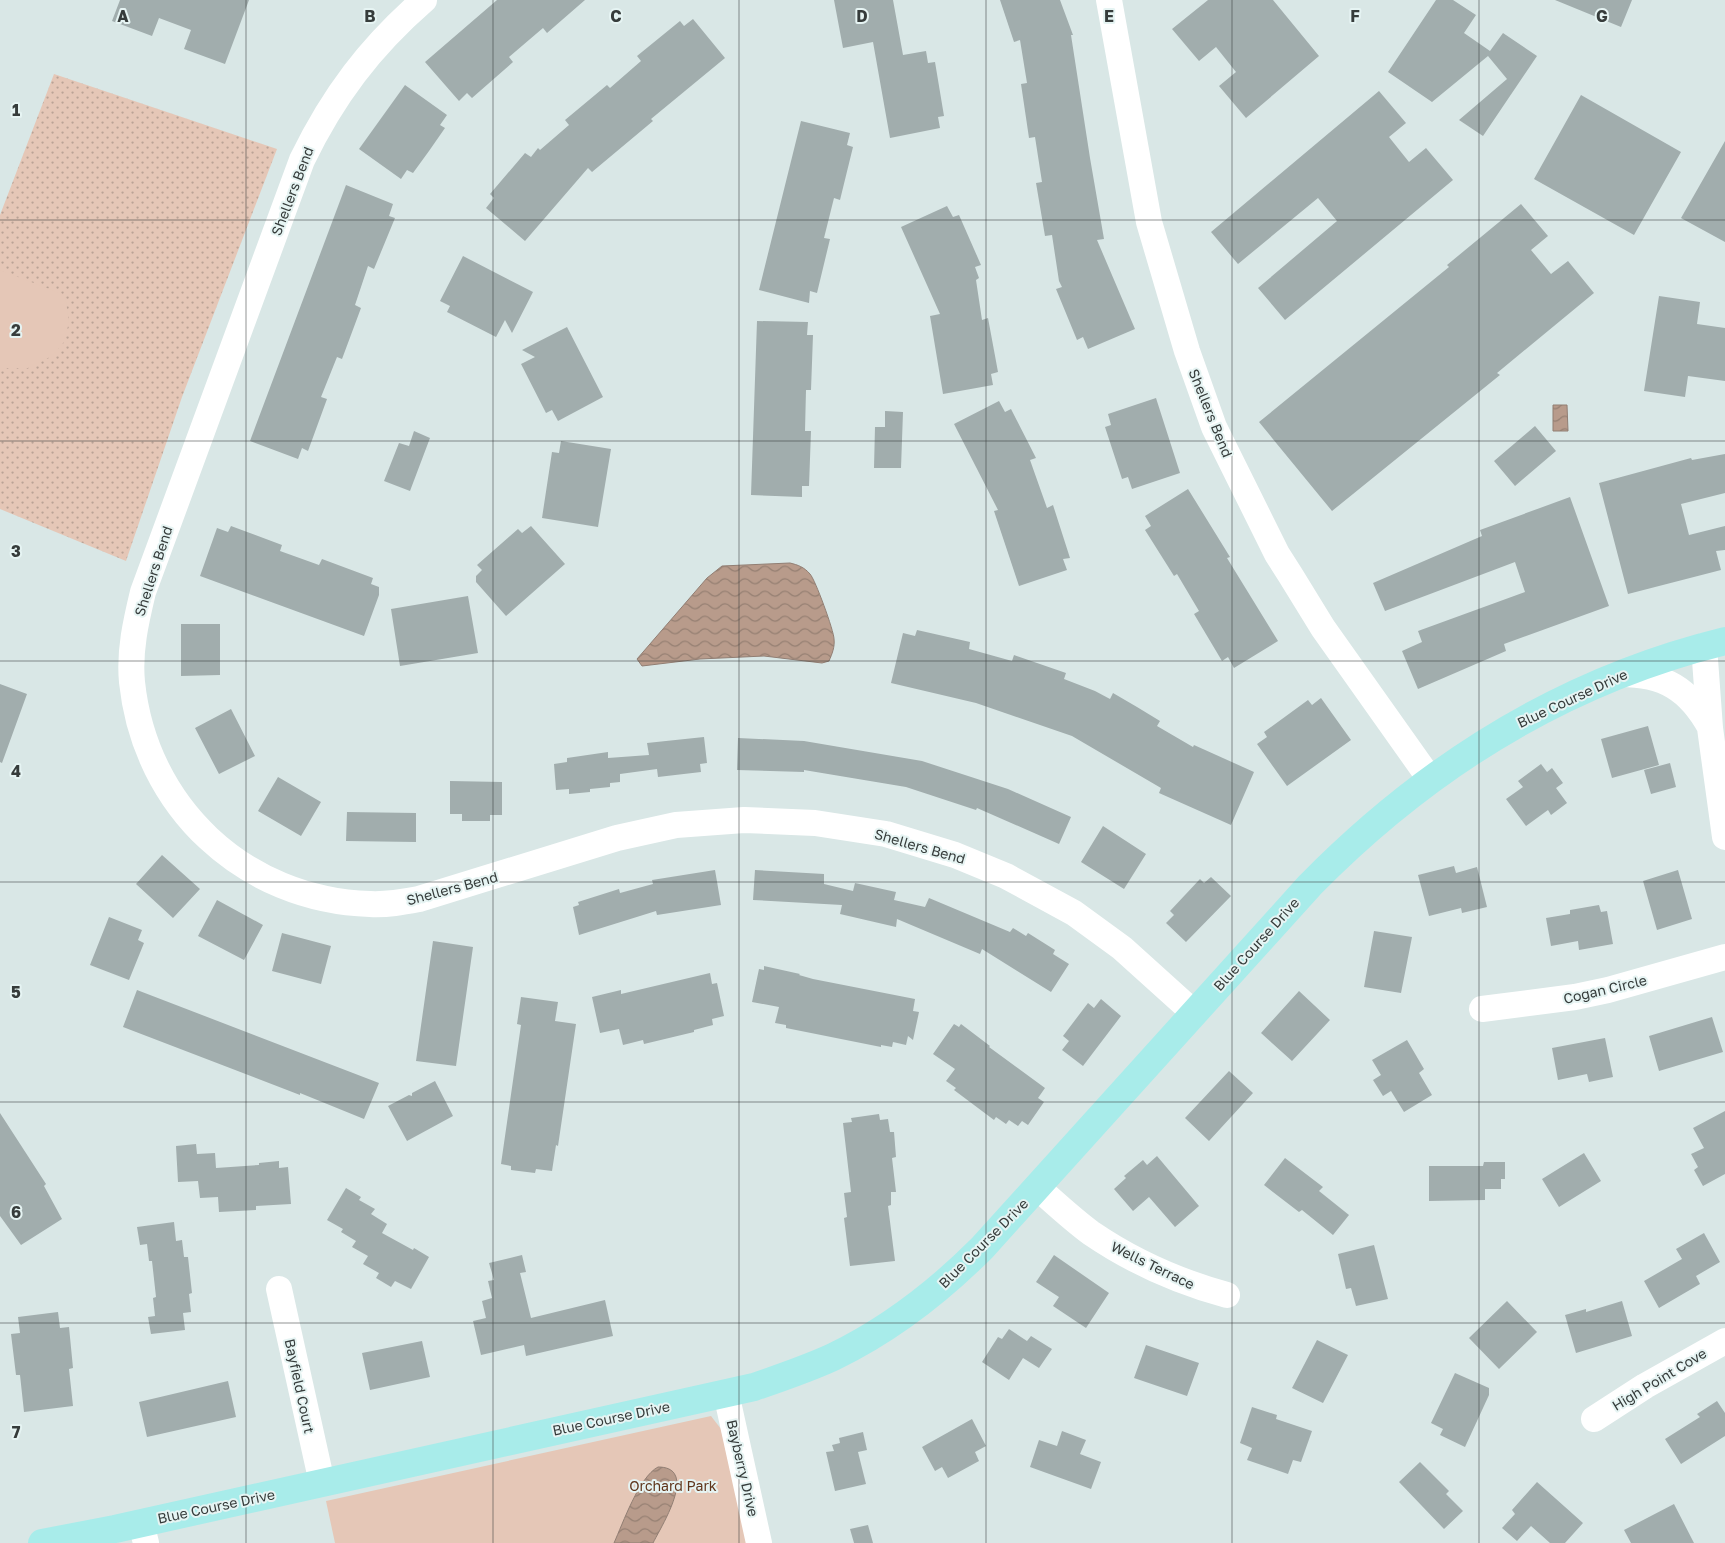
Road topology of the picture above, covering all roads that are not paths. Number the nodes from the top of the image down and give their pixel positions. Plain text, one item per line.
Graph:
1 (424, 0) edge
2 (1109, 0) edge
3 (1715, 644) edge
4 (1621, 674) junction
5 (1710, 728) junction
6 (1430, 779) junction
7 (1725, 838) edge
8 (1725, 957) edge
9 (1482, 1009) dead end
10 (1194, 1013) junction
11 (1038, 1188) junction
12 (279, 1289) dead end
13 (1227, 1295) dead end
14 (1725, 1341) edge
15 (726, 1393) junction
16 (1594, 1419) dead end
17 (322, 1483) junction
18 (144, 1533) edge
19 (42, 1543) edge
20 (760, 1543) edge

1 - 10 street, Shellers Bend
2 - 6 street, Shellers Bend
3 - 4 main road, Blue Course Drive
3 - 5 street
4 - 5 street
4 - 6 main road, Blue Course Drive
5 - 7 street
6 - 10 main road, Blue Course Drive
8 - 9 street, Cogan Circle
10 - 11 main road, Blue Course Drive
11 - 13 street, Wells Terrace
11 - 15 main road, Blue Course Drive
12 - 17 street, Bayfield Court
14 - 16 street, High Point Cove
15 - 17 main road, Blue Course Drive
15 - 20 street, Bayberry Drive
17 - 18 main road, Blue Course Drive
18 - 19 main road, Blue Course Drive

